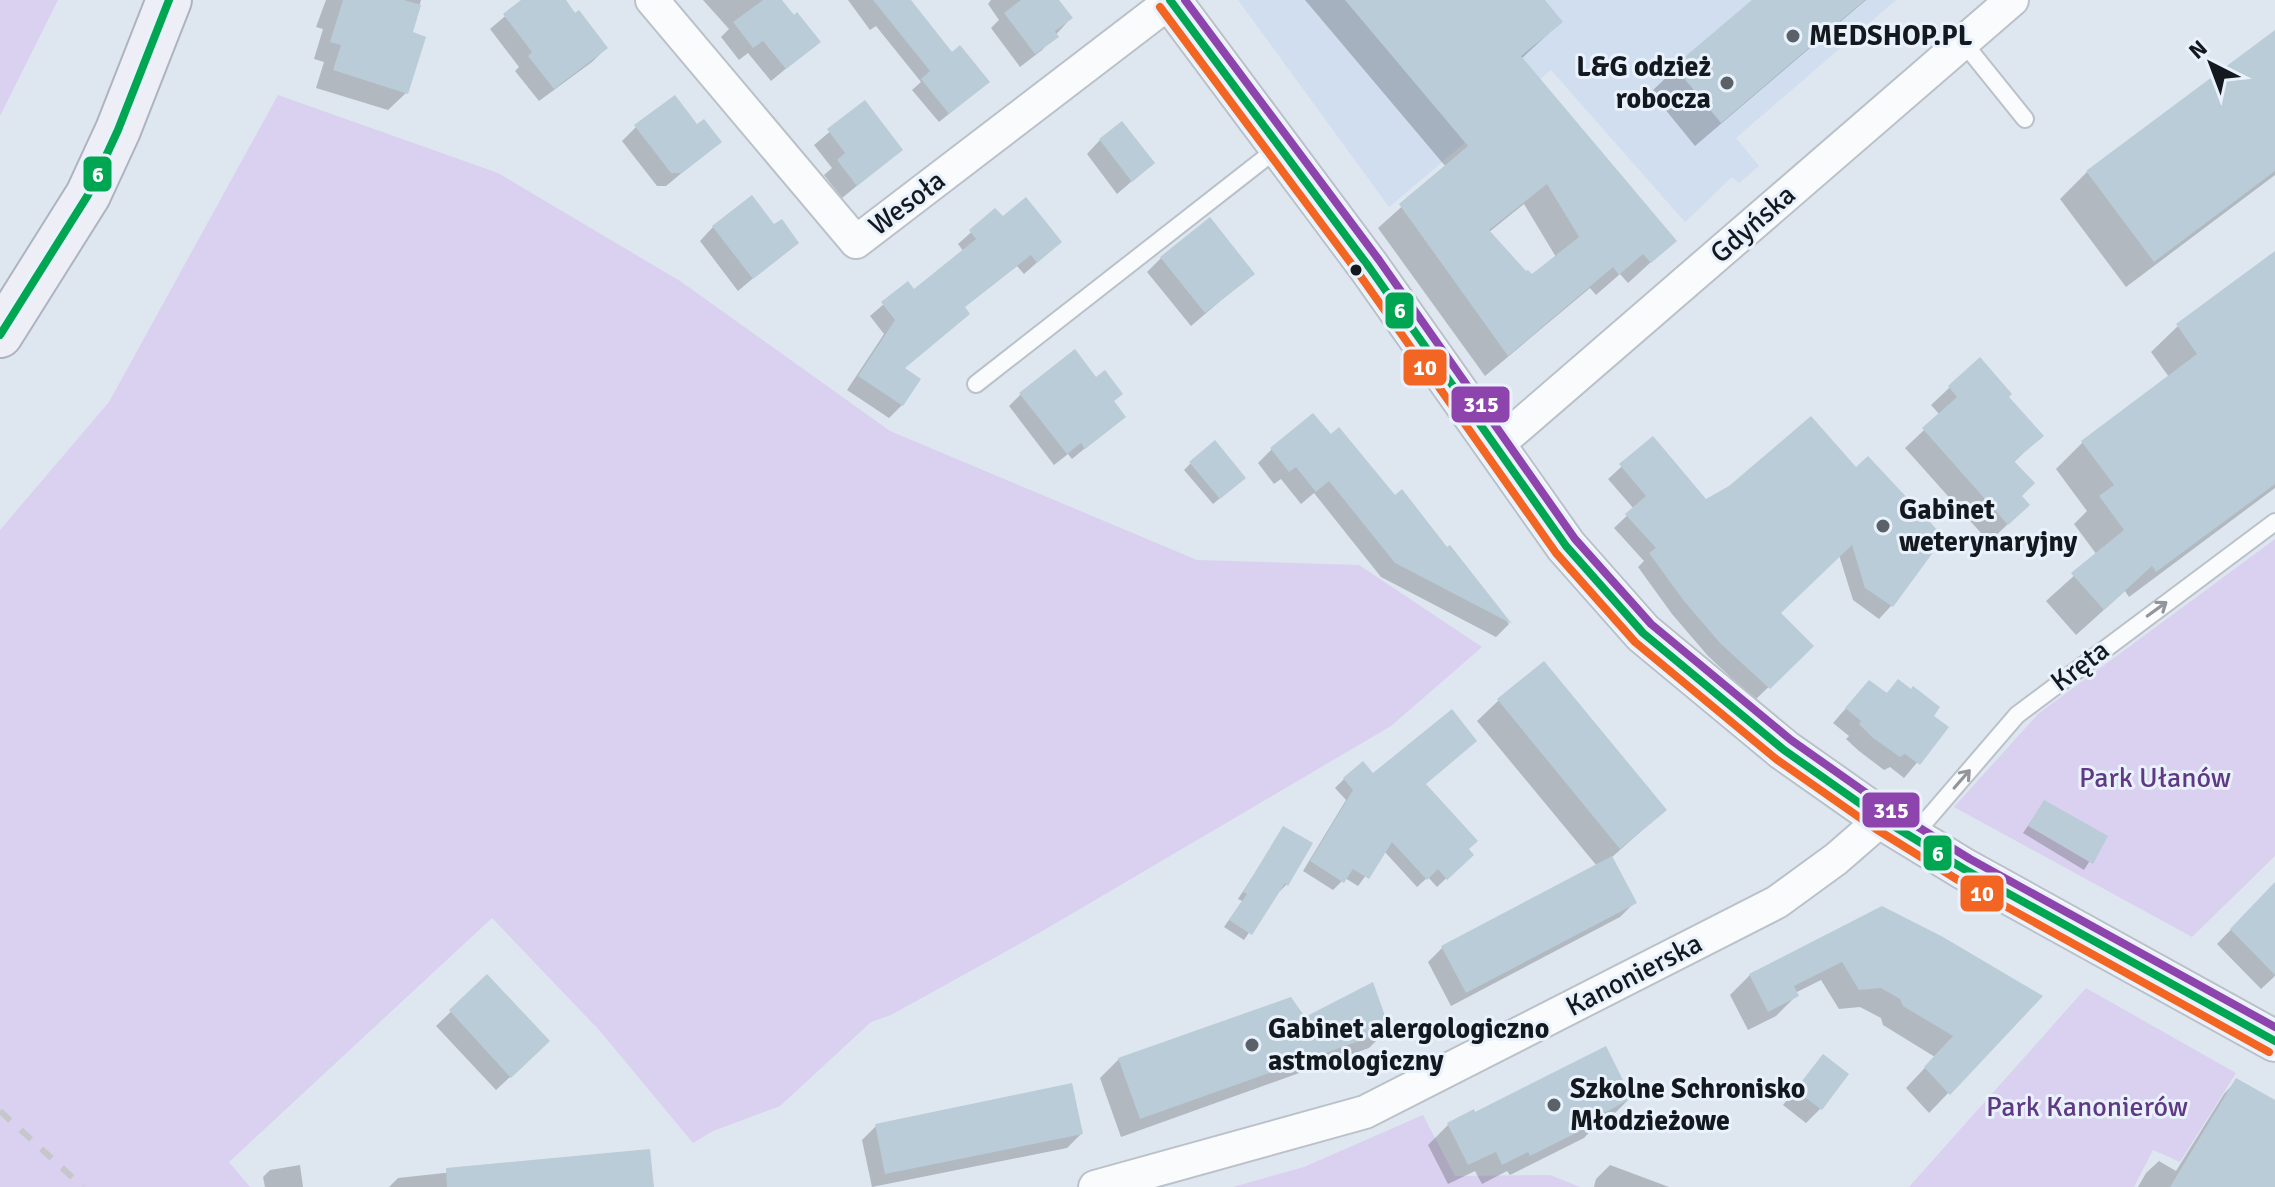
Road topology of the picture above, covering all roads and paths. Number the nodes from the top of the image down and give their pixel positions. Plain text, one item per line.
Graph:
1 (169, 0) edge
2 (652, 0) edge
3 (2012, 0) edge
4 (1170, 1) edge
5 (1963, 42) junction
6 (2025, 119) dead end
7 (1278, 148) junction
8 (0, 335) edge
9 (976, 384) dead end
10 (1495, 447) junction
11 (2275, 522) edge
12 (1896, 828) junction
13 (2275, 1041) edge
14 (1095, 1187) edge

1 - 8 main road
2 - 4 street, Wesoła
3 - 5 street, Gdyńska
4 - 7 street
5 - 6 lane
5 - 10 street, Gdyńska
7 - 9 lane
7 - 10 street
10 - 12 street
12 -> 11 lane, Kręta
12 - 13 street
12 - 14 street, Kanonierska

